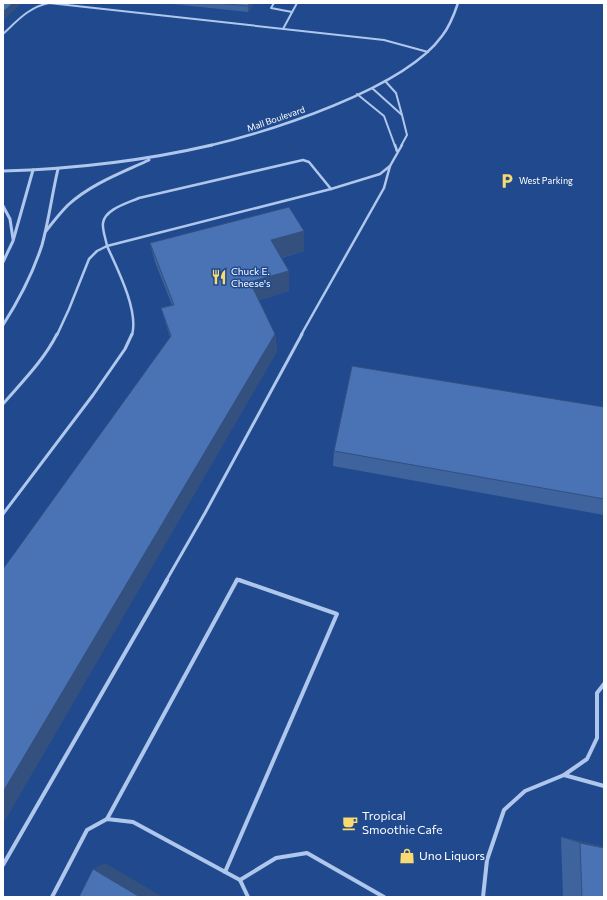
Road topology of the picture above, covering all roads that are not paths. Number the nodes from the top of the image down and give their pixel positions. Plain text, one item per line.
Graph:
1 (274, 3) edge
2 (297, 3) edge
3 (458, 3) edge
4 (292, 12) junction
5 (283, 29) junction
6 (3, 34) edge
7 (428, 52) junction
8 (385, 81) junction
9 (372, 88) junction
10 (357, 94) junction
11 (402, 114) junction
12 (397, 151) junction
13 (156, 157) junction
14 (390, 166) junction
15 (58, 169) junction
16 (34, 170) junction
17 (3, 171) edge
18 (331, 189) junction
19 (3, 206) edge
20 (45, 233) junction
21 (13, 242) junction
22 (107, 246) junction
23 (3, 262) edge
24 (3, 325) edge
25 (3, 404) edge
26 (3, 514) edge
27 (604, 684) edge
28 (564, 775) junction
29 (604, 786) edge
30 (107, 819) junction
31 (3, 865) edge
32 (225, 872) junction
33 (240, 880) junction
34 (52, 897) edge
35 (248, 897) edge
36 (384, 897) edge
37 (483, 897) edge

1 - 4 lane
2 - 4 lane
3 - 7 street, Mall Boulevard
4 - 5 lane
5 - 6 lane
5 - 7 lane
7 - 8 street, Mall Boulevard
8 - 9 street, Mall Boulevard
8 - 11 lane
9 - 10 street, Mall Boulevard
9 - 11 lane
10 - 12 lane
10 - 13 street, Mall Boulevard
11 - 12 lane
12 - 14 lane
13 - 15 street, Mall Boulevard
13 - 20 street
14 - 18 lane
14 - 31 lane
15 - 16 street, Mall Boulevard
15 - 20 street
16 - 17 street, Mall Boulevard
16 - 21 street
18 - 22 lane
18 - 22 lane
19 - 21 street
20 - 24 street
21 - 23 street
22 - 25 lane
22 - 26 lane
27 - 28 lane
28 - 29 lane
28 - 37 lane
30 - 32 lane
30 - 32 lane
30 - 34 lane
32 - 33 lane
33 - 35 lane
33 - 36 lane

